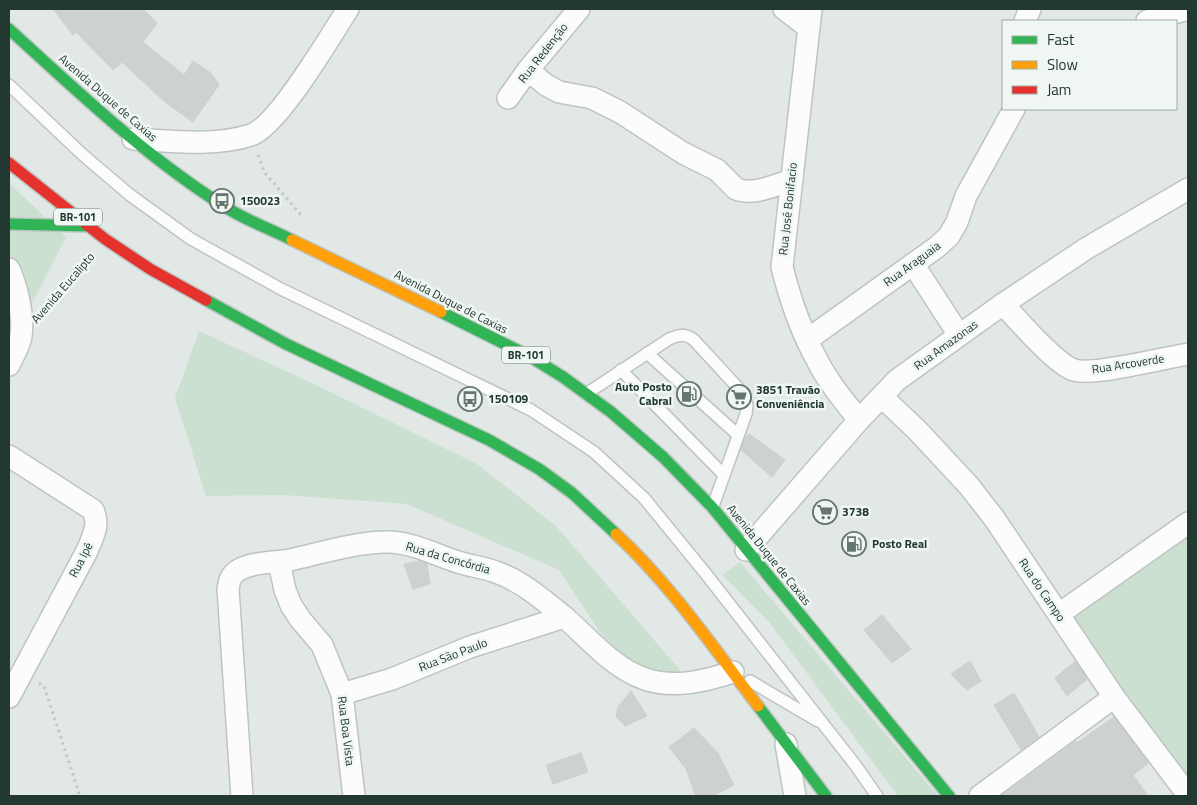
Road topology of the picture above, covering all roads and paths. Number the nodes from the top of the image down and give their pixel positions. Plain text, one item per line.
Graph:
1 (348, 9) edge
2 (579, 9) edge
3 (784, 9) edge
4 (1188, 9) edge
5 (810, 18) edge
6 (1150, 20) edge
7 (9, 29) edge
8 (528, 70) junction
9 (9, 85) edge
10 (508, 98) dead end
11 (1013, 110) edge
12 (133, 139) junction
13 (9, 162) edge
14 (792, 180) junction
15 (1188, 189) edge
16 (9, 224) edge
17 (89, 226) junction
18 (105, 239) junction
19 (913, 264) junction
20 (9, 269) edge
21 (1003, 304) junction
22 (959, 335) junction
23 (21, 337) junction
24 (807, 340) junction
25 (648, 352) junction
26 (1188, 354) edge
27 (9, 365) edge
28 (621, 370) junction
29 (586, 394) junction
30 (882, 397) junction
31 (859, 420) junction
32 (738, 435) junction
33 (9, 456) edge
34 (724, 474) junction
35 (712, 507) junction
36 (1188, 523) edge
37 (746, 550) junction
38 (279, 562) junction
39 (1059, 614) junction
40 (564, 617) junction
41 (22, 672) junction
42 (733, 672) junction
43 (342, 694) junction
44 (9, 697) edge
45 (1114, 697) junction
46 (824, 724) junction
47 (786, 744) junction
48 (1188, 795) edge
49 (80, 796) edge
50 (242, 796) edge
51 (354, 796) edge
52 (795, 796) edge
53 (826, 796) edge
54 (877, 796) edge
55 (949, 796) edge
56 (980, 796) edge

1 - 12 street
2 - 8 street, Rua Redenção
3 - 5 street
4 - 6 street
5 - 14 street, Rua José Bonifacio
7 - 12 highway, Avenida Duque de Caxias / BR-101
8 - 10 street, Rua Redenção
8 - 14 street
9 - 46 lane
11 - 19 street, Rua Araguaia
12 - 29 highway, Avenida Duque de Caxias / BR-101
13 - 17 highway, BR-101
14 - 24 street, Rua José Bonifacio
15 - 21 street, Rua Amazonas
16 - 17 highway
17 - 18 highway, BR-101
18 - 23 path, Avenida Eucalipto
18 - 42 highway, BR-101
19 - 22 street
19 - 24 street, Rua Araguaia
20 - 23 street, Avenida Eucalipto
21 - 22 street, Rua Amazonas
21 - 26 street, Rua Arcoverde
22 - 30 street, Rua Amazonas
23 - 27 street, Avenida Eucalipto
24 - 31 street, Rua José Bonifacio
25 - 28 lane
25 - 32 lane
25 - 32 lane
28 - 29 lane
28 - 34 lane
29 - 35 highway, Avenida Duque de Caxias / BR-101
30 - 31 street, Rua Amazonas
30 - 39 street, Rua do Campo
31 - 37 street, Rua Amazonas
32 - 34 lane
33 - 41 street, Rua Ipê
34 - 35 lane
35 - 37 highway, Avenida Duque de Caxias / BR-101
36 - 39 street
37 - 55 highway, Avenida Duque de Caxias / BR-101
38 - 40 street, Rua da Concórdia
38 - 43 street, Rua Boa Vista
38 - 50 street, Rua da Concórdia
39 - 45 street, Rua do Campo
40 - 42 street, Rua da Concórdia
40 - 43 street, Rua São Paulo
41 - 44 street, Rua Ipê
41 - 49 path
42 - 46 lane
42 - 47 highway, BR-101
43 - 51 street, Rua Boa Vista
45 - 48 street, Rua do Campo
45 - 56 street
46 - 54 lane
47 - 52 street
47 - 53 highway, BR-101

